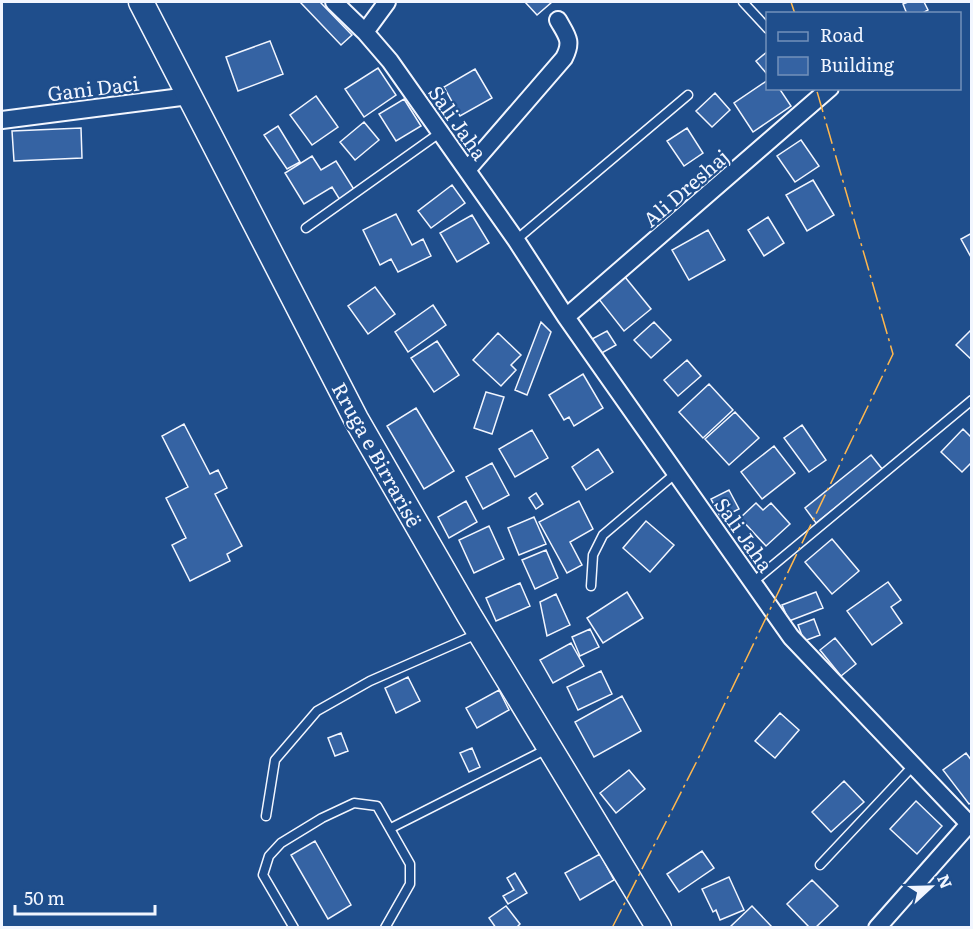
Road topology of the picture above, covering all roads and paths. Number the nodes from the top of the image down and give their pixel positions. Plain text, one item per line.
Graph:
1 (141, 2) edge
2 (334, 2) edge
3 (387, 2) edge
4 (743, 2) edge
5 (558, 20) dead end
6 (766, 27) edge
7 (365, 32) junction
8 (826, 90) edge
9 (688, 95) dead end
10 (189, 96) junction
11 (2, 120) edge
12 (441, 132) junction
13 (467, 170) junction
14 (306, 228) dead end
15 (516, 240) junction
16 (566, 316) junction
17 (972, 400) edge
18 (676, 473) junction
19 (753, 582) junction
20 (591, 585) dead end
21 (480, 633) junction
22 (549, 747) junction
23 (913, 766) junction
24 (266, 816) dead end
25 (970, 826) edge
26 (391, 828) junction
27 (820, 865) dead end
28 (638, 893) junction
29 (294, 927) edge
30 (385, 927) edge
31 (659, 927) edge
32 (671, 927) edge
33 (877, 927) edge

1 - 10 street, Rruga e Birrarisë
2 - 7 street, Sali Jaha
3 - 7 street
4 - 6 lane
5 - 13 street
7 - 12 street, Sali Jaha
8 - 16 street, Ali Dreshaj
9 - 15 lane
10 - 11 street, Gani Daci
10 - 21 street, Rruga e Birrarisë
12 - 13 street, Sali Jaha
12 - 14 lane
13 - 15 street, Sali Jaha
15 - 16 street, Sali Jaha
16 - 18 street, Sali Jaha
17 - 19 lane
18 - 19 street, Sali Jaha
18 - 20 lane
19 - 23 street, Sali Jaha
21 - 22 street, Rruga e Birrarisë
21 - 24 lane
22 - 26 lane
22 - 28 street, Rruga e Birrarisë
23 - 25 street, Sali Jaha
23 - 27 lane
25 - 33 street
26 - 29 lane
26 - 30 lane
28 - 31 street, Rruga e Birrarisë
28 - 32 street, Rruga e Birrarisë

